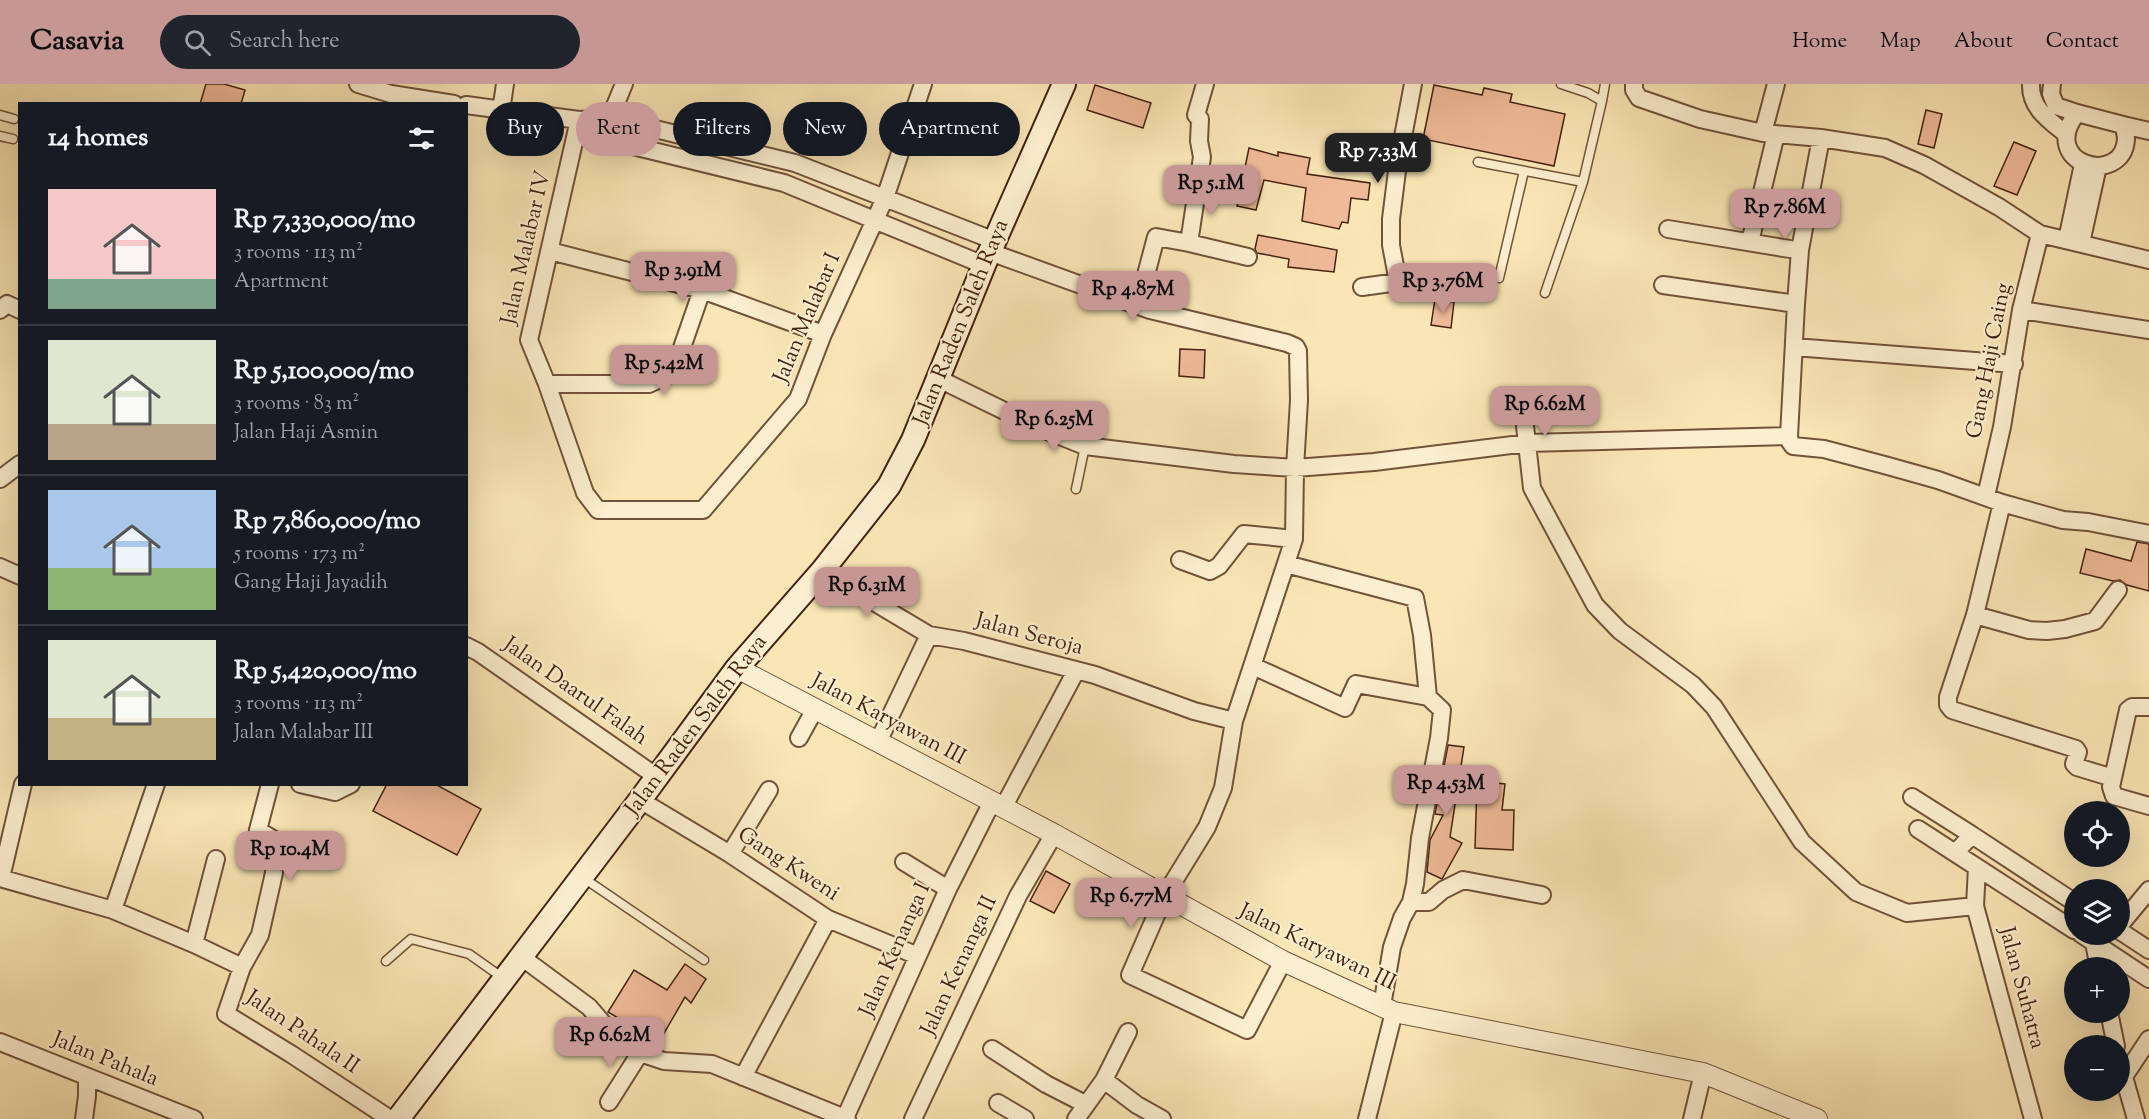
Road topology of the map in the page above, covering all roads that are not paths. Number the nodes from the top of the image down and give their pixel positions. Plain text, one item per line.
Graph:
1 (358, 84) edge
2 (505, 84) edge
3 (624, 84) edge
4 (923, 84) edge
5 (1064, 84) edge
6 (1205, 84) edge
7 (1413, 84) edge
8 (1561, 84) edge
9 (1605, 84) edge
10 (1634, 84) edge
11 (1776, 84) edge
12 (2031, 84) edge
13 (2052, 84) edge
14 (390, 99) edge
15 (1602, 101) junction
16 (428, 102) edge
17 (502, 102) edge
18 (617, 102) edge
19 (468, 105) edge
20 (486, 108) edge
21 (2077, 113) junction
22 (0, 116) edge
23 (14, 119) dead end
24 (2123, 125) junction
25 (2149, 131) edge
26 (1769, 133) junction
27 (576, 134) edge
28 (2066, 134) junction
29 (0, 136) edge
30 (1821, 138) junction
31 (13, 139) dead end
32 (661, 153) edge
33 (760, 156) edge
34 (769, 156) edge
35 (1478, 162) dead end
36 (2090, 165) junction
37 (1524, 171) junction
38 (753, 175) junction
39 (1583, 182) junction
40 (885, 198) junction
41 (875, 221) junction
42 (1668, 229) dead end
43 (2040, 234) junction
44 (1750, 242) junction
45 (2074, 242) junction
46 (1189, 243) junction
47 (1790, 249) dead end
48 (550, 251) junction
49 (989, 253) junction
50 (1248, 257) dead end
51 (2149, 260) edge
52 (1499, 278) dead end
53 (1663, 285) dead end
54 (1362, 287) dead end
55 (702, 290) junction
56 (1545, 293) dead end
57 (1796, 304) junction
58 (1138, 305) junction
59 (18, 309) edge
60 (0, 310) edge
61 (2021, 310) junction
62 (2149, 330) edge
63 (823, 334) junction
64 (1794, 347) junction
65 (2013, 364) junction
66 (939, 379) junction
67 (547, 384) junction
68 (1524, 417) dead end
69 (1789, 436) junction
70 (1528, 443) junction
71 (1085, 446) junction
72 (18, 466) edge
73 (1295, 468) junction
74 (0, 479) edge
75 (1076, 489) dead end
76 (1986, 496) junction
77 (2002, 503) junction
78 (2149, 534) edge
79 (1294, 539) junction
80 (1180, 560) dead end
81 (1286, 564) junction
82 (0, 567) edge
83 (822, 571) junction
84 (18, 575) edge
85 (2118, 590) dead end
86 (1975, 615) junction
87 (929, 635) junction
88 (468, 647) edge
89 (1253, 666) junction
90 (737, 668) junction
91 (1076, 671) junction
92 (1428, 697) junction
93 (2149, 707) edge
94 (815, 709) junction
95 (1234, 721) junction
96 (799, 738) dead end
97 (878, 742) junction
98 (657, 777) junction
99 (2114, 778) junction
100 (23, 786) edge
101 (155, 786) edge
102 (269, 786) edge
103 (309, 786) edge
104 (347, 786) edge
105 (769, 790) dead end
106 (1912, 797) dead end
107 (640, 800) junction
108 (997, 805) junction
109 (2149, 806) edge
110 (1918, 829) dead end
111 (1054, 834) junction
112 (1972, 835) junction
113 (1955, 853) junction
114 (730, 854) junction
115 (216, 859) dead end
116 (904, 862) dead end
117 (1977, 867) junction
118 (581, 877) junction
119 (0, 878) edge
120 (948, 888) junction
121 (2149, 890) edge
122 (1542, 895) dead end
123 (2064, 895) edge
124 (1164, 897) junction
125 (1411, 902) junction
126 (1975, 906) junction
127 (113, 910) junction
128 (2130, 913) edge
129 (828, 919) junction
130 (2064, 924) edge
131 (2130, 938) edge
132 (194, 944) junction
133 (2096, 945) edge
134 (2149, 950) edge
135 (520, 956) junction
136 (918, 956) junction
137 (704, 960) dead end
138 (386, 961) dead end
139 (1283, 961) junction
140 (242, 967) junction
141 (504, 978) junction
142 (2149, 979) edge
143 (1388, 1009) junction
144 (1128, 1032) dead end
145 (2149, 1039) edge
146 (0, 1042) edge
147 (992, 1049) dead end
148 (640, 1053) junction
149 (2130, 1061) edge
150 (1703, 1073) junction
151 (742, 1077) junction
152 (87, 1078) junction
153 (1104, 1080) junction
154 (2130, 1100) edge
155 (609, 1102) dead end
156 (998, 1103) dead end
157 (1084, 1104) junction
158 (822, 1114) edge
159 (1815, 1118) edge
160 (84, 1119) edge
161 (194, 1119) edge
162 (390, 1119) edge
163 (398, 1119) edge
164 (846, 1119) edge
165 (913, 1119) edge
166 (1025, 1119) edge
167 (1076, 1119) edge
168 (1162, 1119) edge
169 (1367, 1119) edge
170 (1692, 1119) edge
171 (2033, 1119) edge
172 (2136, 1119) edge

1 - 14 street
2 - 17 street
3 - 18 street
4 - 40 street, Jalan Malabar I
5 - 49 main road, Jalan Raden Saleh Raya
6 - 46 street
7 - 54 street
8 - 15 lane
9 - 15 lane
10 - 26 street
11 - 26 street
12 - 28 street
13 - 21 street
14 - 16 street
15 - 39 lane
19 - 20 street
21 - 24 street
21 - 28 street
22 - 23 lane
24 - 25 street
24 - 36 street
26 - 30 street
26 - 44 street
27 - 48 street, Jalan Malabar IV
28 - 36 street
29 - 31 lane
30 - 43 street
30 - 57 street
32 - 38 street
33 - 38 street
34 - 40 street
35 - 37 lane
36 - 45 street
37 - 39 lane
37 - 52 lane
38 - 41 street
39 - 56 lane
40 - 41 street, Jalan Malabar I
40 - 49 street
41 - 49 street
41 - 63 street, Jalan Malabar I
42 - 44 street
43 - 45 street
43 - 61 street, Gang Haji Caing
44 - 47 street
45 - 51 street
46 - 50 street
46 - 58 street
48 - 55 street
48 - 67 street, Jalan Malabar IV
49 - 58 street
49 - 66 main road, Jalan Raden Saleh Raya
53 - 57 street
55 - 63 street
55 - 67 street
57 - 64 street
58 - 73 street
59 - 60 street
61 - 62 street
61 - 65 street, Gang Haji Caing
63 - 67 street, Jalan Malabar I
64 - 65 street
64 - 69 street
65 - 76 street, Gang Haji Caing
66 - 71 street
66 - 83 main road, Jalan Raden Saleh Raya
68 - 70 street
69 - 70 street
69 - 76 street
70 - 73 street
70 - 126 street
71 - 73 street
71 - 75 lane
72 - 74 street
73 - 79 street
76 - 77 street
77 - 78 street
77 - 86 street
79 - 80 street
79 - 81 street
81 - 89 street
81 - 92 street
82 - 84 street
83 - 87 street, Jalan Seroja
83 - 90 main road, Jalan Raden Saleh Raya
85 - 86 street
86 - 99 street
87 - 91 street, Jalan Seroja
87 - 97 street
88 - 98 street, Jalan Daarul Falah
89 - 92 street
89 - 95 street
90 - 94 street, Jalan Karyawan III
90 - 98 main road, Jalan Raden Saleh Raya
91 - 95 street, Jalan Seroja
91 - 108 street, Jalan Kenanga I
92 - 125 street
93 - 99 street
94 - 96 street
94 - 97 street, Jalan Karyawan III
95 - 124 street
97 - 108 street, Jalan Karyawan III
98 - 107 main road, Jalan Raden Saleh Raya
99 - 109 street
100 - 119 street
101 - 127 street
102 - 140 street
103 - 104 street
105 - 114 street
106 - 112 street
107 - 114 street, Gang Kweni
107 - 118 main road, Jalan Raden Saleh Raya
108 - 111 street, Jalan Karyawan III
108 - 120 street, Jalan Kenanga I
110 - 113 street
111 - 124 street, Jalan Karyawan III
111 - 165 street, Jalan Kenanga II
112 - 113 street
112 - 123 street
113 - 117 street
114 - 129 street, Gang Kweni
115 - 132 street
116 - 120 street
117 - 126 street, Jalan Suhatra
117 - 130 street
118 - 135 main road, Jalan Raden Saleh Raya
118 - 137 lane
119 - 127 street
120 - 136 street, Jalan Kenanga I
121 - 128 street
122 - 125 street
124 - 139 street, Jalan Karyawan III
124 - 139 street
125 - 143 street
126 - 171 street, Jalan Suhatra
127 - 132 street
129 - 136 street, Gang Kweni
129 - 151 street
131 - 134 street
132 - 140 street
133 - 142 street
135 - 141 main road, Jalan Raden Saleh Raya
135 - 148 street
136 - 164 street, Jalan Kenanga I
138 - 141 lane
139 - 143 street, Jalan Karyawan III
140 - 162 street, Jalan Pahala II
141 - 163 main road, Jalan Raden Saleh Raya
143 - 150 street, Jalan Karyawan III
143 - 169 street
144 - 153 street
145 - 149 street
146 - 152 street, Jalan Pahala
147 - 157 street
148 - 151 street
148 - 155 street
150 - 159 street, Jalan Karyawan III
150 - 170 street
151 - 158 street
152 - 160 street
152 - 161 street, Jalan Pahala
153 - 157 street
153 - 168 street
154 - 172 street
156 - 166 street
157 - 167 street
158 - 164 street

